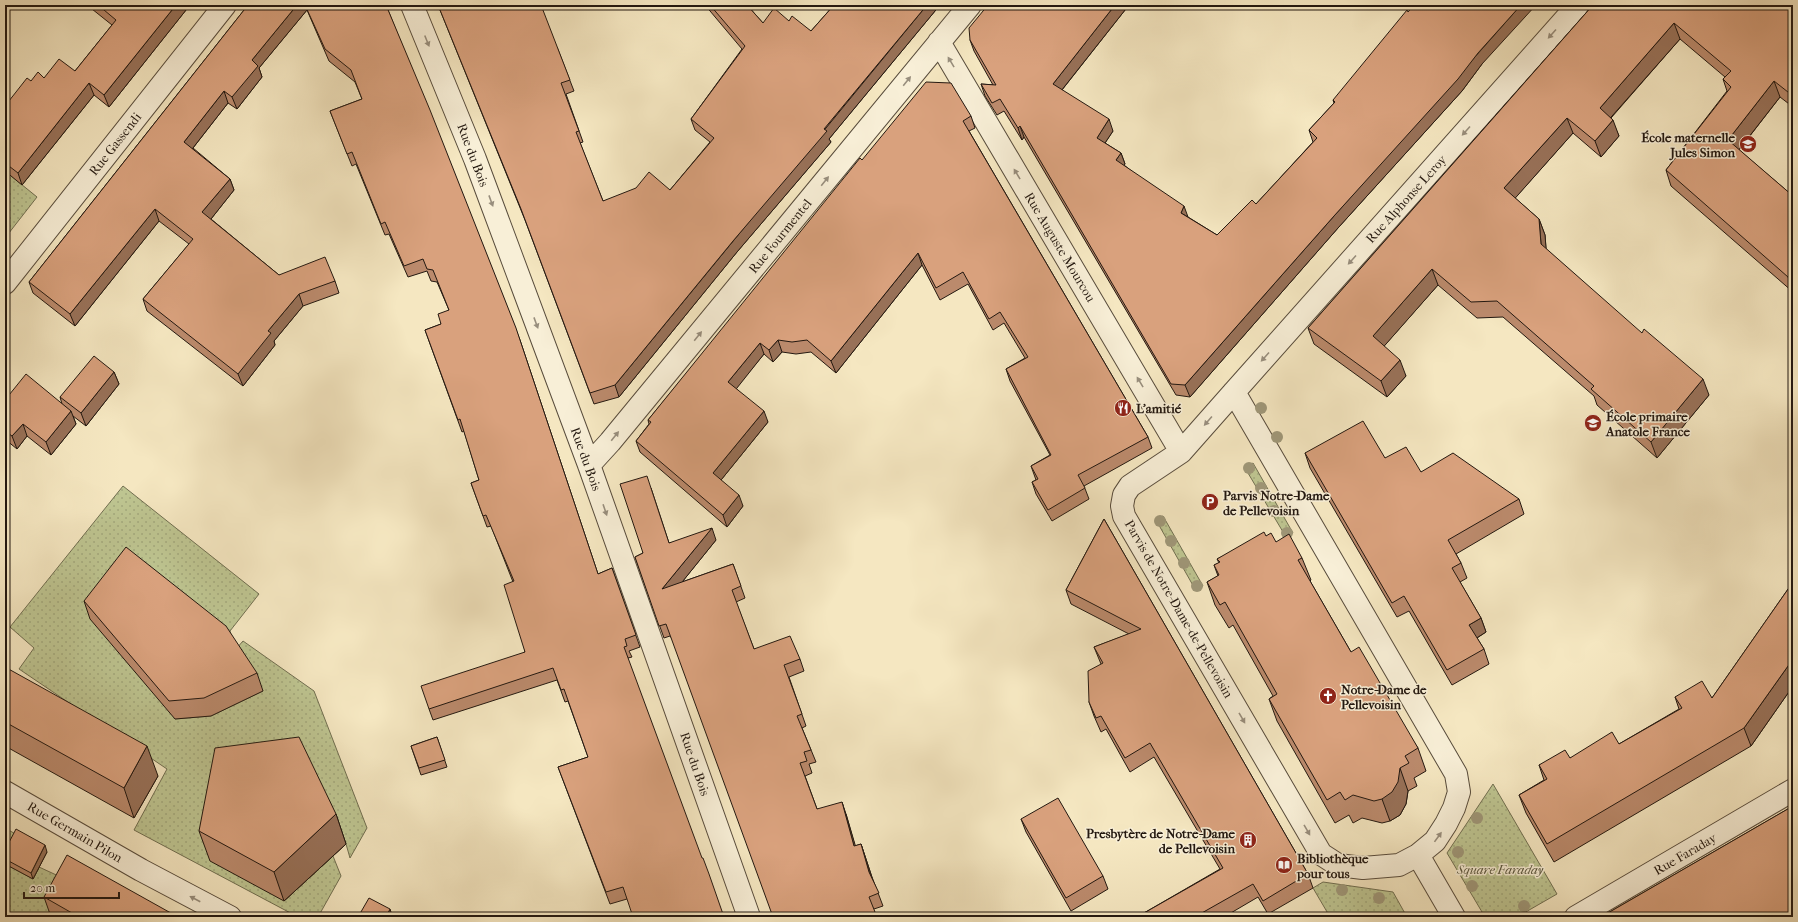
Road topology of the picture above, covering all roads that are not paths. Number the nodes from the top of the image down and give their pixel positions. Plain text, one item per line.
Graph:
1 (225, 5) edge
2 (412, 5) edge
3 (970, 5) edge
4 (1578, 5) edge
5 (940, 42) junction
6 (5, 283) edge
7 (1234, 392) junction
8 (1181, 452) junction
9 (589, 465) junction
10 (1793, 790) edge
11 (5, 792) edge
12 (1418, 856) junction
13 (230, 917) edge
14 (749, 917) edge
15 (1454, 917) edge
16 (1576, 917) edge

1 - 6 street, Rue Gassendi
2 -> 9 street, Rue du Bois
3 - 5 street, Rue Fourmentel
4 -> 7 street, Rue Alphonse Leroy
8 -> 5 street, Rue Auguste Mourcou
9 -> 5 street, Rue Fourmentel
7 -> 8 street, Parvis de Notre-Dame-de-Pellevoisin
12 -> 7 street, Parvis de Notre-Dame-de-Pellevoisin
8 -> 12 street, Parvis de Notre-Dame-de-Pellevoisin
9 -> 14 street, Rue du Bois
10 - 16 street, Rue Faraday
13 -> 11 street, Rue Germain Pilon
12 - 15 street

